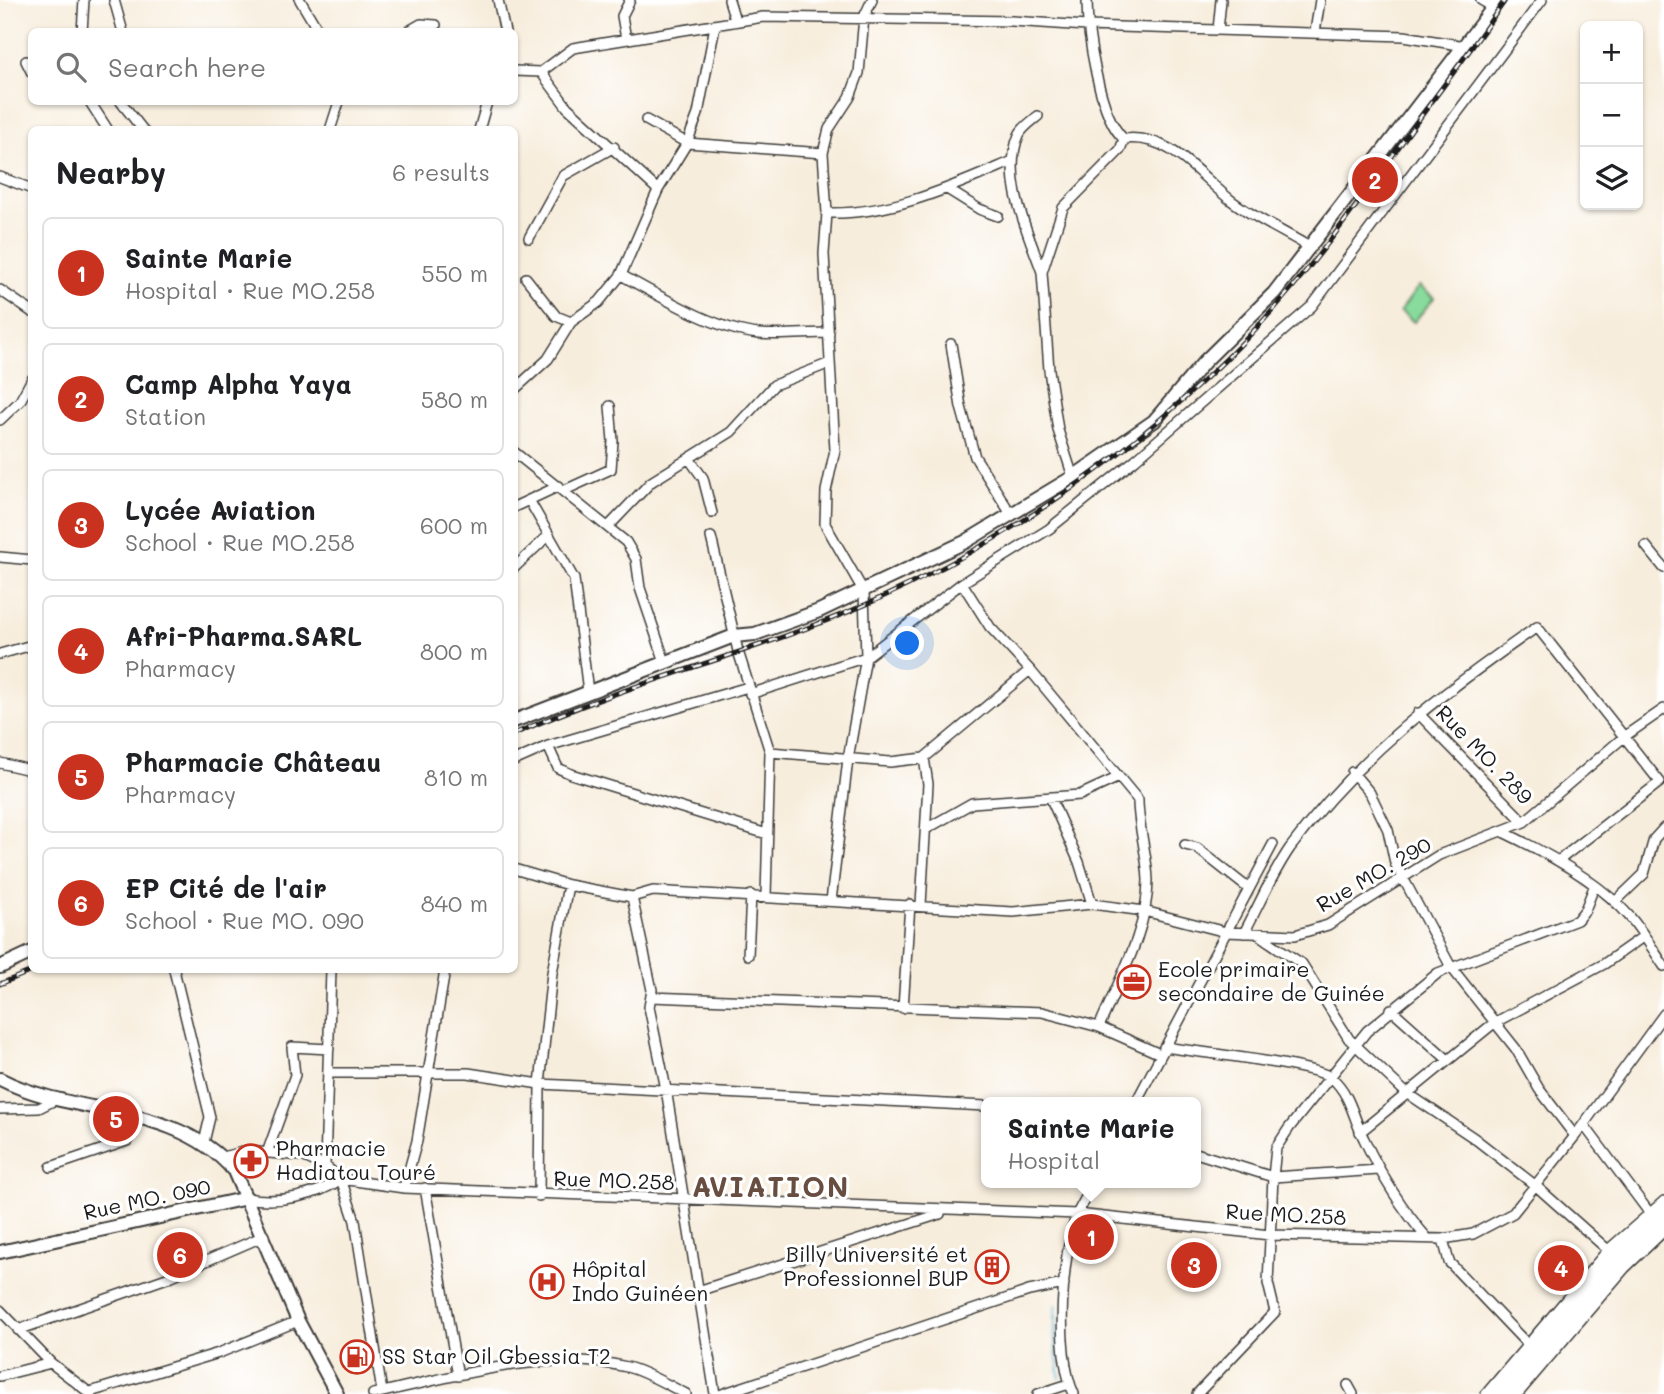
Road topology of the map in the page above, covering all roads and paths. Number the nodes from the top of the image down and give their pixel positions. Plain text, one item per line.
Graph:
1 (84, 0) edge
2 (114, 0) edge
3 (300, 0) edge
4 (498, 0) edge
5 (630, 0) edge
6 (729, 0) edge
7 (872, 0) edge
8 (1087, 0) edge
9 (1221, 0) edge
10 (1320, 0) edge
11 (1481, 0) edge
12 (1542, 0) edge
13 (1497, 4) edge
14 (864, 17) junction
15 (735, 20) junction
16 (436, 25) dead end
17 (715, 26) junction
18 (1087, 26) junction
19 (82, 28) edge
20 (122, 28) edge
21 (317, 28) edge
22 (414, 28) edge
23 (504, 28) edge
24 (1218, 30) junction
25 (1315, 32) junction
26 (626, 39) junction
27 (1465, 46) junction
28 (26, 61) dead end
29 (28, 65) edge
30 (518, 71) edge
31 (541, 72) junction
32 (92, 105) edge
33 (123, 105) edge
34 (338, 105) edge
35 (486, 105) edge
36 (1038, 116) dead end
37 (646, 120) dead end
38 (105, 126) edge
39 (141, 126) edge
40 (331, 126) edge
41 (480, 126) edge
42 (1124, 139) junction
43 (687, 143) junction
44 (614, 147) junction
45 (823, 153) junction
46 (1013, 161) junction
47 (0, 177) edge
48 (28, 188) edge
49 (947, 189) junction
50 (658, 190) junction
51 (827, 213) junction
52 (998, 216) dead end
53 (529, 238) dead end
54 (1311, 248) junction
55 (1042, 272) junction
56 (621, 275) junction
57 (526, 278) dead end
58 (0, 290) edge
59 (28, 309) edge
60 (571, 322) junction
61 (829, 333) junction
62 (951, 344) dead end
63 (830, 363) junction
64 (28, 386) edge
65 (518, 386) edge
66 (610, 406) dead end
67 (0, 420) edge
68 (518, 455) edge
69 (690, 460) junction
70 (1073, 477) junction
71 (562, 488) junction
72 (529, 500) junction
73 (518, 505) edge
74 (712, 513) dead end
75 (1011, 514) junction
76 (609, 526) junction
77 (550, 535) junction
78 (711, 537) dead end
79 (1646, 546) dead end
80 (0, 557) edge
81 (28, 560) edge
82 (518, 564) edge
83 (1664, 568) edge
84 (962, 583) junction
85 (864, 592) junction
86 (734, 636) junction
87 (28, 646) edge
88 (0, 654) edge
89 (866, 657) junction
90 (665, 662) junction
91 (1030, 670) junction
92 (749, 691) junction
93 (588, 692) junction
94 (1664, 709) edge
95 (1418, 713) junction
96 (518, 719) edge
97 (1625, 736) junction
98 (548, 746) junction
99 (770, 752) junction
100 (924, 758) junction
101 (518, 759) edge
102 (848, 759) junction
103 (0, 763) edge
104 (28, 771) edge
105 (1352, 772) junction
106 (1119, 777) junction
107 (1051, 799) junction
108 (1524, 822) junction
109 (1664, 828) edge
110 (926, 829) junction
111 (1503, 832) junction
112 (767, 834) junction
113 (1273, 844) dead end
114 (1185, 845) dead end
115 (1558, 862) junction
116 (518, 870) edge
117 (1404, 880) junction
118 (569, 885) junction
119 (1594, 887) junction
120 (1249, 889) junction
121 (751, 895) junction
122 (766, 896) junction
123 (632, 898) junction
124 (831, 901) junction
125 (1615, 902) junction
126 (910, 904) junction
127 (1092, 904) junction
128 (921, 905) junction
129 (1144, 911) junction
130 (1226, 932) junction
131 (1244, 933) junction
132 (1260, 936) junction
133 (1644, 936) junction
134 (28, 954) edge
135 (748, 955) dead end
136 (1664, 966) edge
137 (0, 967) edge
138 (1451, 967) junction
139 (174, 973) edge
140 (331, 973) edge
141 (445, 973) edge
142 (651, 997) junction
143 (903, 1008) junction
144 (1391, 1009) junction
145 (1664, 1014) edge
146 (1494, 1023) junction
147 (1099, 1027) junction
148 (1355, 1045) junction
149 (329, 1049) junction
150 (1162, 1051) junction
151 (1448, 1060) junction
152 (328, 1073) junction
153 (429, 1075) junction
154 (1330, 1076) junction
155 (0, 1079) edge
156 (540, 1084) junction
157 (666, 1089) junction
158 (1407, 1093) junction
159 (1139, 1097) edge
160 (53, 1101) junction
161 (981, 1106) edge
162 (0, 1109) edge
163 (138, 1117) junction
164 (1584, 1125) junction
165 (1360, 1132) junction
166 (1575, 1136) junction
167 (204, 1142) junction
168 (267, 1153) junction
169 (1201, 1155) edge
170 (222, 1157) junction
171 (325, 1166) junction
172 (51, 1167) dead end
173 (1379, 1170) junction
174 (1273, 1177) junction
175 (341, 1179) junction
176 (1536, 1186) junction
177 (404, 1188) junction
178 (425, 1188) junction
179 (1091, 1188) edge
180 (539, 1196) junction
181 (247, 1198) junction
182 (683, 1200) junction
183 (1664, 1201) edge
184 (948, 1211) junction
185 (1077, 1214) junction
186 (1658, 1217) edge
187 (1270, 1235) junction
188 (264, 1236) junction
189 (1427, 1238) junction
190 (1443, 1239) junction
191 (1608, 1250) junction
192 (0, 1252) edge
193 (1063, 1284) junction
194 (698, 1291) junction
195 (0, 1310) edge
196 (298, 1321) junction
197 (18, 1331) junction
198 (1531, 1347) junction
199 (51, 1363) junction
200 (0, 1376) edge
201 (458, 1376) junction
202 (1069, 1384) junction
203 (331, 1392) edge
204 (91, 1393) edge
205 (377, 1393) edge
206 (686, 1394) edge
207 (715, 1394) edge
208 (722, 1394) edge
209 (1038, 1394) edge
210 (1074, 1394) edge
211 (1197, 1394) edge
212 (1486, 1394) edge
213 (1497, 1394) edge
214 (1513, 1394) edge

1 - 19 street
2 - 20 street
3 - 21 street
4 - 23 street
5 - 26 street
6 - 15 street
7 - 14 street
8 - 18 street
9 - 24 street
10 - 25 street
11 - 13 street
12 - 84 street
13 - 27 street
14 - 15 street
14 - 18 street
14 - 45 street
15 - 17 street
16 - 22 street
17 - 26 street
17 - 43 street
18 - 24 street
18 - 42 street
24 - 25 street
25 - 27 street
26 - 31 street
27 - 54 street
28 - 29 street
30 - 31 street
31 - 44 street
32 - 38 street
33 - 39 street
34 - 40 street
35 - 41 street
36 - 46 street
37 - 43 street
42 - 54 street
42 - 55 street
43 - 45 street
43 - 50 street
44 - 50 street
44 - 53 street
45 - 51 street
46 - 49 street
46 - 55 street
47 - 48 street
49 - 51 street
49 - 52 street
50 - 56 street
51 - 61 street
54 - 70 street
55 - 70 street
56 - 60 street
56 - 61 street
57 - 60 street
58 - 59 street
60 - 65 street
61 - 63 street
62 - 75 street
63 - 69 street
63 - 85 street
64 - 67 street
66 - 71 street
68 - 71 street
69 - 74 street
69 - 76 street
70 - 75 street
71 - 72 street
71 - 76 street
72 - 73 street
72 - 77 street
75 - 85 street
76 - 90 street
77 - 82 street
77 - 93 street
78 - 86 street
79 - 83 street
80 - 81 street
84 - 89 street
84 - 91 street
85 - 86 street
85 - 89 street
86 - 90 street
86 - 92 street
87 - 88 street
89 - 92 street
89 - 102 street
90 - 93 street
91 - 100 street
91 - 106 street
92 - 98 street
92 - 99 street
93 - 96 street
94 - 97 street, Rue MO. 290
95 - 97 street
95 - 105 street
95 - 108 street, Rue MO. 289
97 - 108 street, Rue MO. 290
97 - 115 street
98 - 101 street
98 - 112 street
99 - 102 street
99 - 112 street
100 - 102 street
100 - 110 street
102 - 124 street
103 - 104 street
105 - 117 street
105 - 131 street
106 - 107 street
106 - 129 street
107 - 110 street
107 - 127 street
108 - 111 street, Rue MO. 290
109 - 125 street
110 - 128 street
111 - 115 street
111 - 117 street, Rue MO. 290
112 - 122 street
113 - 120 street
114 - 120 street
115 - 119 street
116 - 118 street
117 - 132 street, Rue MO. 290
117 - 138 street
118 - 123 street
118 - 156 street
119 - 125 street
119 - 138 street
120 - 130 street
121 - 122 street, Rue MO. 290
121 - 123 street, Rue MO. 290
121 - 135 street
122 - 124 street, Rue MO. 290
123 - 142 street
124 - 126 street, Rue MO. 290
125 - 133 street
126 - 128 street, Rue MO. 290
126 - 143 street
127 - 128 street, Rue MO. 290
127 - 129 street, Rue MO. 290
129 - 130 street, Rue MO. 290
129 - 147 street
130 - 131 street, Rue MO. 290
130 - 150 street
131 - 132 street, Rue MO. 290
132 - 148 street
133 - 136 street
133 - 146 street
134 - 137 street
138 - 144 street
138 - 146 street
139 - 167 street
140 - 149 street
141 - 153 street
142 - 143 street
142 - 157 street
143 - 147 street
144 - 148 street
144 - 151 street
145 - 164 street, Rue MO.258
146 - 151 street
146 - 166 street
147 - 150 street
148 - 154 street
148 - 158 street
149 - 152 street
149 - 168 street
150 - 154 street
150 - 159 street
151 - 158 street
152 - 153 street
152 - 171 street
153 - 156 street
153 - 177 street
154 - 165 street
154 - 174 street
155 - 160 street
156 - 157 street
156 - 180 street
157 - 161 street
157 - 182 street
158 - 165 street
158 - 176 street
160 - 162 street
160 - 163 street
163 - 167 street
163 - 172 street
164 - 166 street, Rue MO.258
164 - 186 street
165 - 173 street
166 - 176 street, Rue MO.258
167 - 170 street
168 - 170 street
168 - 171 street
169 - 174 street
170 - 181 street
171 - 175 street
173 - 174 street
173 - 189 street
174 - 187 street
175 - 177 street, Rue MO.258
175 - 181 street, Rue MO. 090
175 - 205 street
176 - 190 street, Rue MO.258
176 - 191 street
177 - 178 street, Rue MO.258
178 - 180 street, Rue MO.258
178 - 201 street
179 - 185 street
180 - 182 street, Rue MO.258
181 - 188 street
181 - 192 street, Rue MO. 090
182 - 184 street, Rue MO.258
182 - 194 street
183 - 186 street
184 - 185 street, Rue MO.258
184 - 194 street
185 - 187 street, Rue MO.258
185 - 193 street
186 - 191 street
186 - 198 highway
186 - 214 highway
187 - 189 street, Rue MO.258
187 - 211 street
188 - 196 street
188 - 197 street
189 - 190 street, Rue MO.258
190 - 198 street
191 - 198 street
193 - 202 street
193 - 208 street
194 - 207 street
195 - 197 street
196 - 203 street
196 - 204 street
197 - 199 street
198 - 212 street
198 - 213 highway
199 - 200 street
199 - 204 street
201 - 205 street
201 - 206 street
202 - 209 street
202 - 210 street

